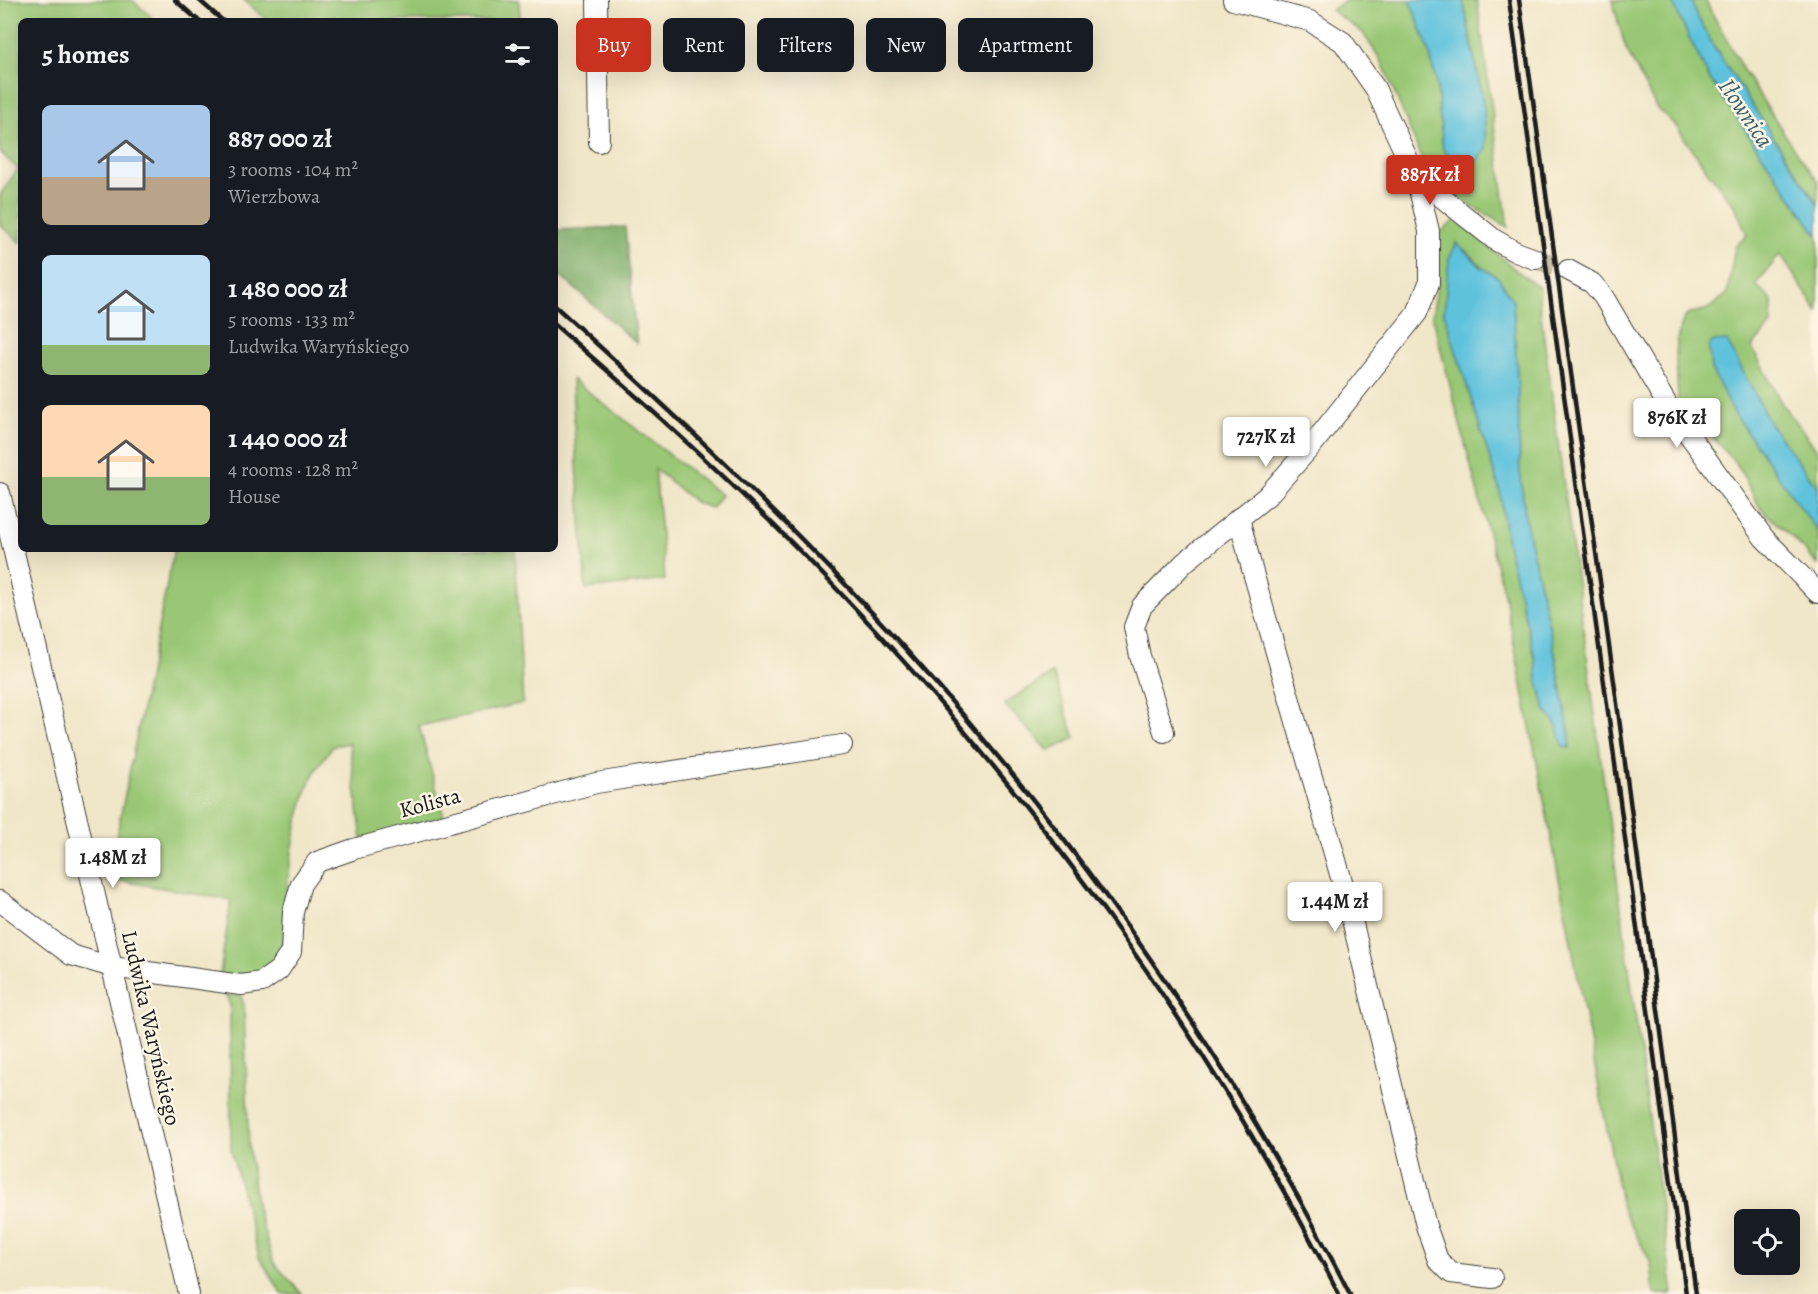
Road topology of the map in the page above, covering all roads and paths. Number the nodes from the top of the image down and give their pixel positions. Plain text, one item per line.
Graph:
1 (597, 0) edge
2 (1233, 0) edge
3 (599, 142) dead end
4 (1416, 177) junction
5 (1456, 209) junction
6 (1429, 231) junction
7 (1535, 259) tunnel mouth
8 (1568, 270) tunnel mouth
9 (0, 494) edge
10 (1239, 518) junction
11 (1818, 593) edge
12 (1164, 732) dead end
13 (842, 745) dead end
14 (0, 901) edge
15 (112, 968) junction
16 (1492, 1278) dead end
17 (189, 1294) edge

1 - 3 street
2 - 4 street
4 - 5 street
4 - 6 street
5 - 6 street
5 - 7 street
6 - 10 street
8 - 11 street
9 - 15 street, Ludwika Waryńskiego
10 - 12 street
10 - 16 street
13 - 15 street, Kolista
14 - 15 street, Kolista
15 - 17 street, Ludwika Waryńskiego

